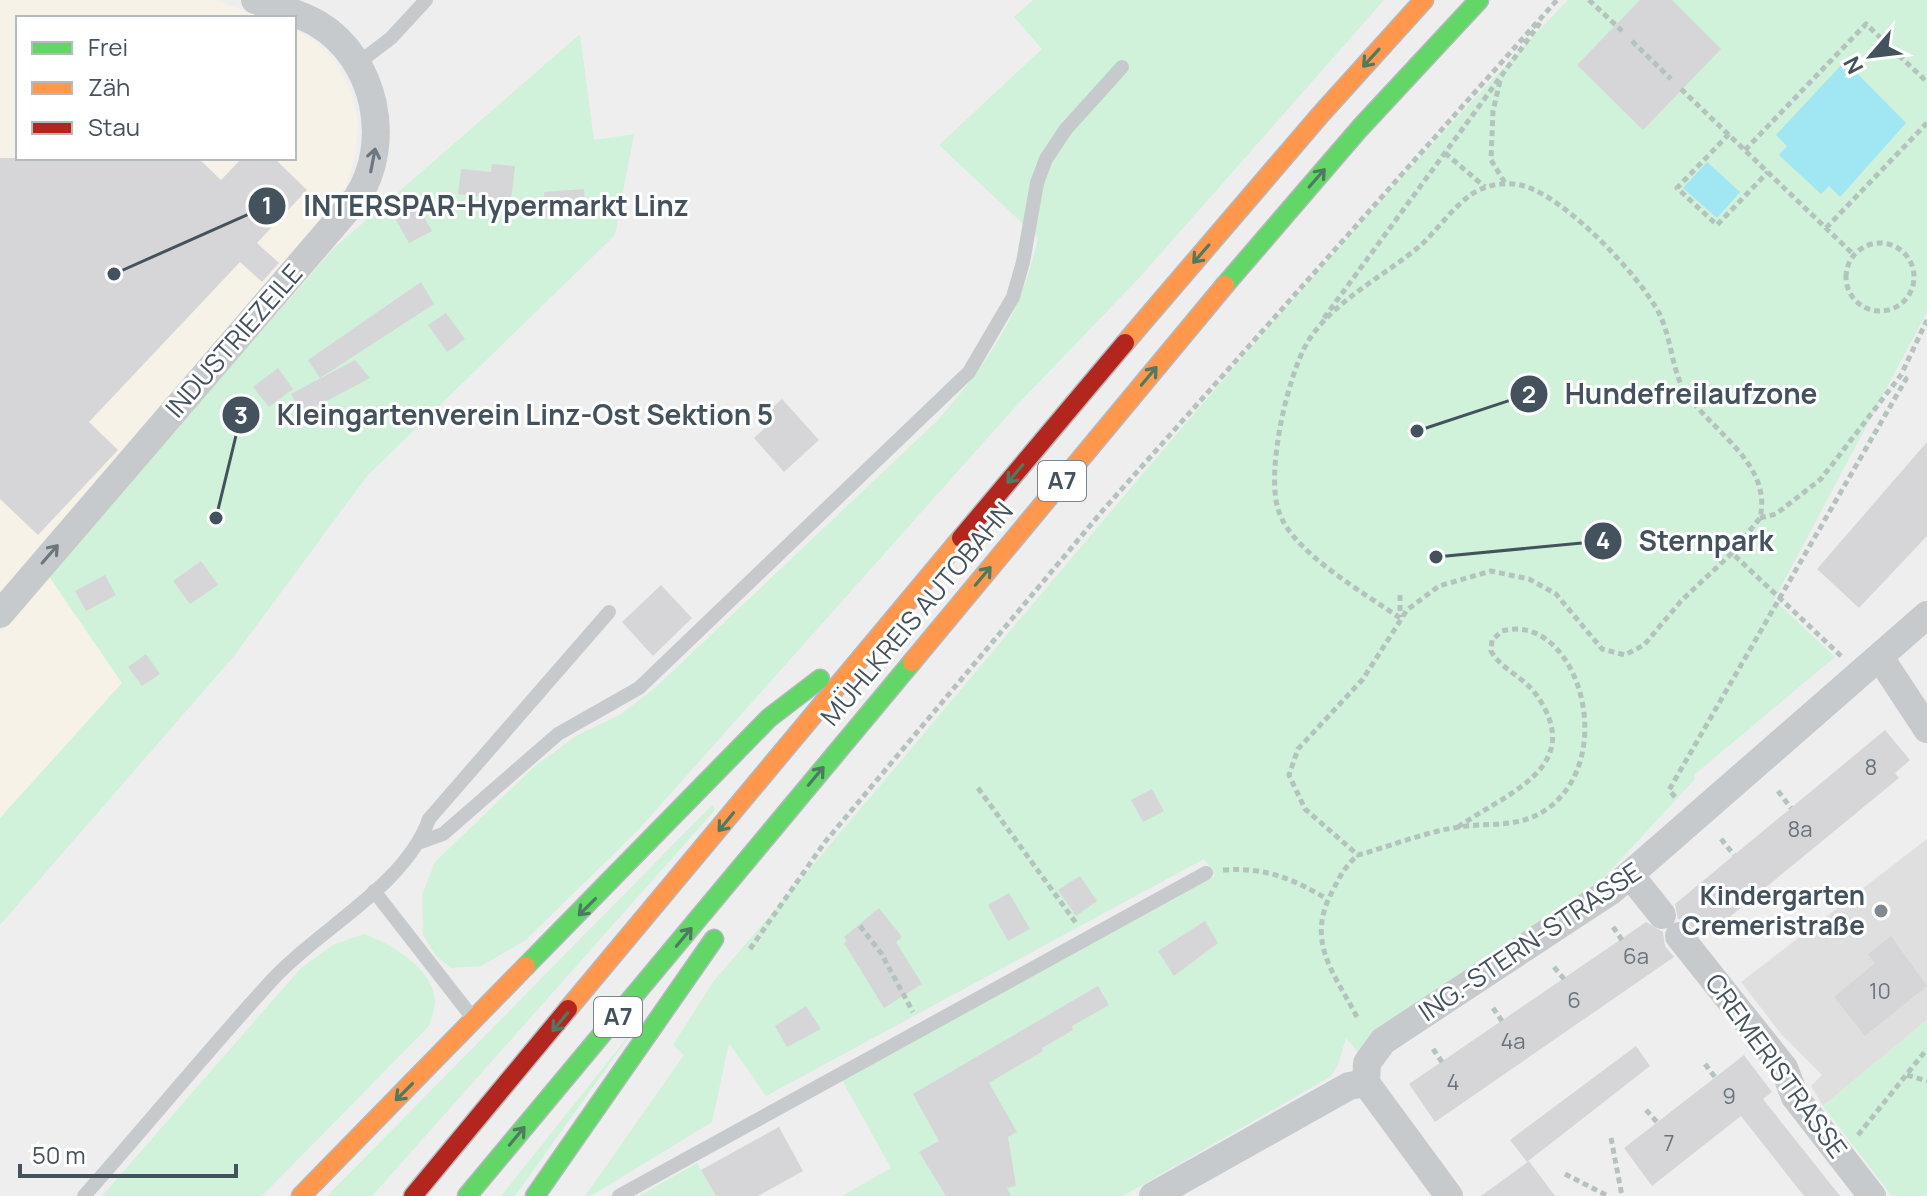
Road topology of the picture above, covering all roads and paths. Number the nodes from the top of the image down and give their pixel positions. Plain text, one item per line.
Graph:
1 (255, 0) edge
2 (426, 0) edge
3 (1424, 0) edge
4 (1479, 0) edge
5 (1589, 0) edge
6 (1556, 1) edge
7 (296, 16) edge
8 (296, 16) edge
9 (1622, 31) dead end
10 (1632, 41) dead end
11 (357, 64) junction
12 (1122, 67) dead end
13 (1500, 77) junction
14 (1671, 79) dead end
15 (1927, 82) edge
16 (1681, 89) dead end
17 (1927, 123) edge
18 (1729, 134) junction
19 (1745, 150) junction
20 (1445, 153) junction
21 (1768, 172) junction
22 (1505, 183) junction
23 (1486, 187) junction
24 (1826, 228) junction
25 (1854, 255) junction
26 (1927, 320) edge
27 (1319, 326) junction
28 (1901, 375) junction
29 (1760, 518) junction
30 (1732, 553) junction
31 (1400, 595) dead end
32 (1780, 598) junction
33 (609, 612) dead end
34 (0, 614) edge
35 (1927, 615) edge
36 (1400, 618) junction
37 (883, 632) junction
38 (1841, 656) dead end
39 (1881, 659) junction
40 (1927, 729) edge
41 (978, 788) dead end
42 (1778, 791) dead end
43 (1675, 797) dead end
44 (1791, 808) dead end
45 (1458, 827) junction
46 (767, 836) junction
47 (1721, 839) dead end
48 (421, 842) junction
49 (1358, 855) junction
50 (1734, 855) dead end
51 (1206, 873) joint
52 (1630, 875) junction
53 (374, 891) junction
54 (1327, 899) junction
55 (860, 926) dead end
56 (1613, 927) dead end
57 (1086, 938) junction
58 (1622, 940) dead end
59 (745, 956) dead end
60 (1554, 967) dead end
61 (1564, 979) dead end
62 (1493, 1008) dead end
63 (1357, 1017) dead end
64 (475, 1021) junction
65 (1502, 1021) dead end
66 (921, 1027) junction
67 (1433, 1049) dead end
68 (1927, 1049) edge
69 (1442, 1062) dead end
70 (1705, 1064) dead end
71 (1907, 1075) junction
72 (1715, 1077) dead end
73 (1927, 1081) edge
74 (1366, 1083) junction
75 (1646, 1110) dead end
76 (1657, 1122) dead end
77 (1611, 1138) dead end
78 (1854, 1138) dead end
79 (1565, 1174) dead end
80 (84, 1196) edge
81 (301, 1196) edge
82 (413, 1196) edge
83 (467, 1196) edge
84 (535, 1196) edge
85 (619, 1196) edge
86 (1153, 1196) edge
87 (1449, 1196) edge
88 (1608, 1196) edge
89 (1622, 1196) edge
90 (1872, 1196) edge

1 - 8 street, INDUSTRIEZEILE
2 - 11 lane
3 -> 37 highway, MÜHLKREIS AUTOBAHN / A7
46 -> 4 highway, MÜHLKREIS AUTOBAHN / A7
5 - 9 path
6 - 13 path
6 - 59 path
7 - 11 street, INDUSTRIEZEILE
10 - 14 path
34 -> 11 street, INDUSTRIEZEILE
12 - 48 lane
13 - 20 path
13 - 22 path
15 - 19 path
16 - 18 path
17 - 24 path
18 - 19 path
18 - 21 path
19 - 21 path
20 - 23 path
20 - 27 path
21 - 24 path
22 - 23 path
22 - 29 path
23 - 27 path
24 - 25 path
25 - 25 path
26 - 28 path
27 - 36 path
28 - 29 path
28 - 32 path
29 - 30 path
30 - 32 path
30 - 36 path
31 - 36 path
32 - 38 path
32 - 43 path
33 - 48 lane
35 - 39 street, ING.-STERN-STRASSE
36 - 49 path
37 -> 64 highway
37 -> 82 highway, MÜHLKREIS AUTOBAHN / A7
39 - 40 street
39 - 52 street, ING.-STERN-STRASSE
41 - 57 path
42 - 44 path
45 - 45 path
45 - 49 path
83 -> 46 highway, MÜHLKREIS AUTOBAHN / A7
46 - 84 highway
47 - 50 path
48 - 53 lane
49 - 54 path
51 - 54 path
51 - 57 lane
52 - 74 street, ING.-STERN-STRASSE
52 - 90 street, CREMERISTRASSE
53 - 64 lane
53 - 80 lane
54 - 63 path
55 - 66 path
56 - 58 path
57 - 66 lane
60 - 61 path
62 - 65 path
64 -> 81 highway
66 - 85 lane
67 - 69 path
68 - 71 path
70 - 72 path
71 - 73 path
71 - 78 path
74 - 86 street
74 - 87 street
75 - 76 path
77 - 89 path
79 - 88 path

